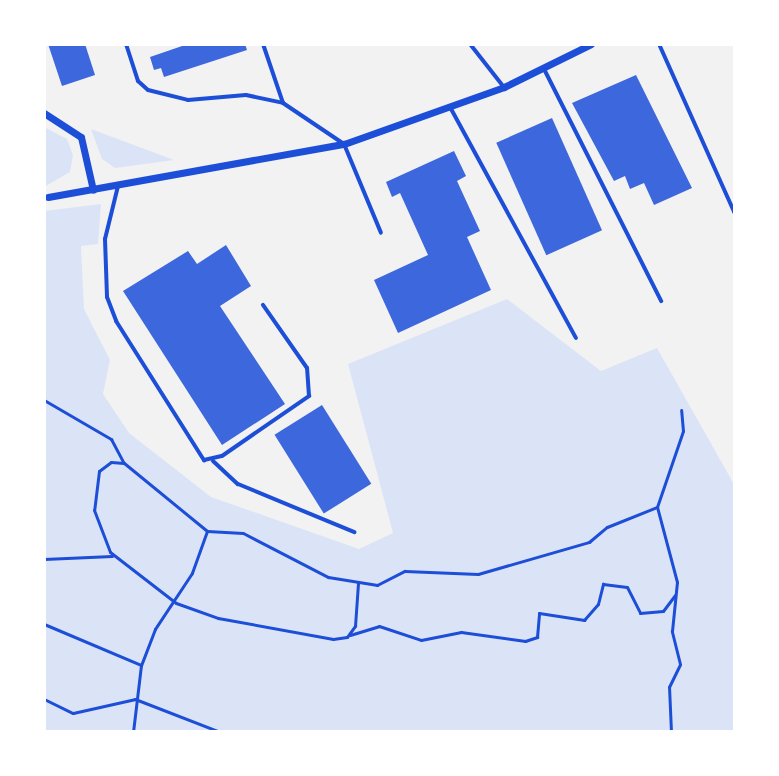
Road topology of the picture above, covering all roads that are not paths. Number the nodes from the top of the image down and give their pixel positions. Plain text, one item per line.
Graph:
1 (126, 44) edge
2 (263, 44) edge
3 (470, 44) edge
4 (591, 44) edge
5 (659, 44) edge
6 (544, 69) junction
7 (504, 87) junction
8 (283, 103) junction
9 (450, 107) junction
10 (44, 113) edge
11 (344, 144) junction
12 (118, 186) junction
13 (93, 190) junction
14 (46, 198) edge
15 (735, 214) edge
16 (381, 233) dead end
17 (661, 301) dead end
18 (263, 305) dead end
19 (576, 338) dead end
20 (213, 461) junction
21 (354, 532) dead end

1 - 8 lane
2 - 8 lane
3 - 7 lane
4 - 6 street
5 - 15 lane
6 - 7 street
6 - 17 lane
7 - 9 street
8 - 11 lane
9 - 11 street
9 - 19 lane
10 - 13 street
11 - 12 street
11 - 16 lane
12 - 13 street
12 - 20 lane
13 - 14 street
18 - 20 lane
20 - 21 lane

